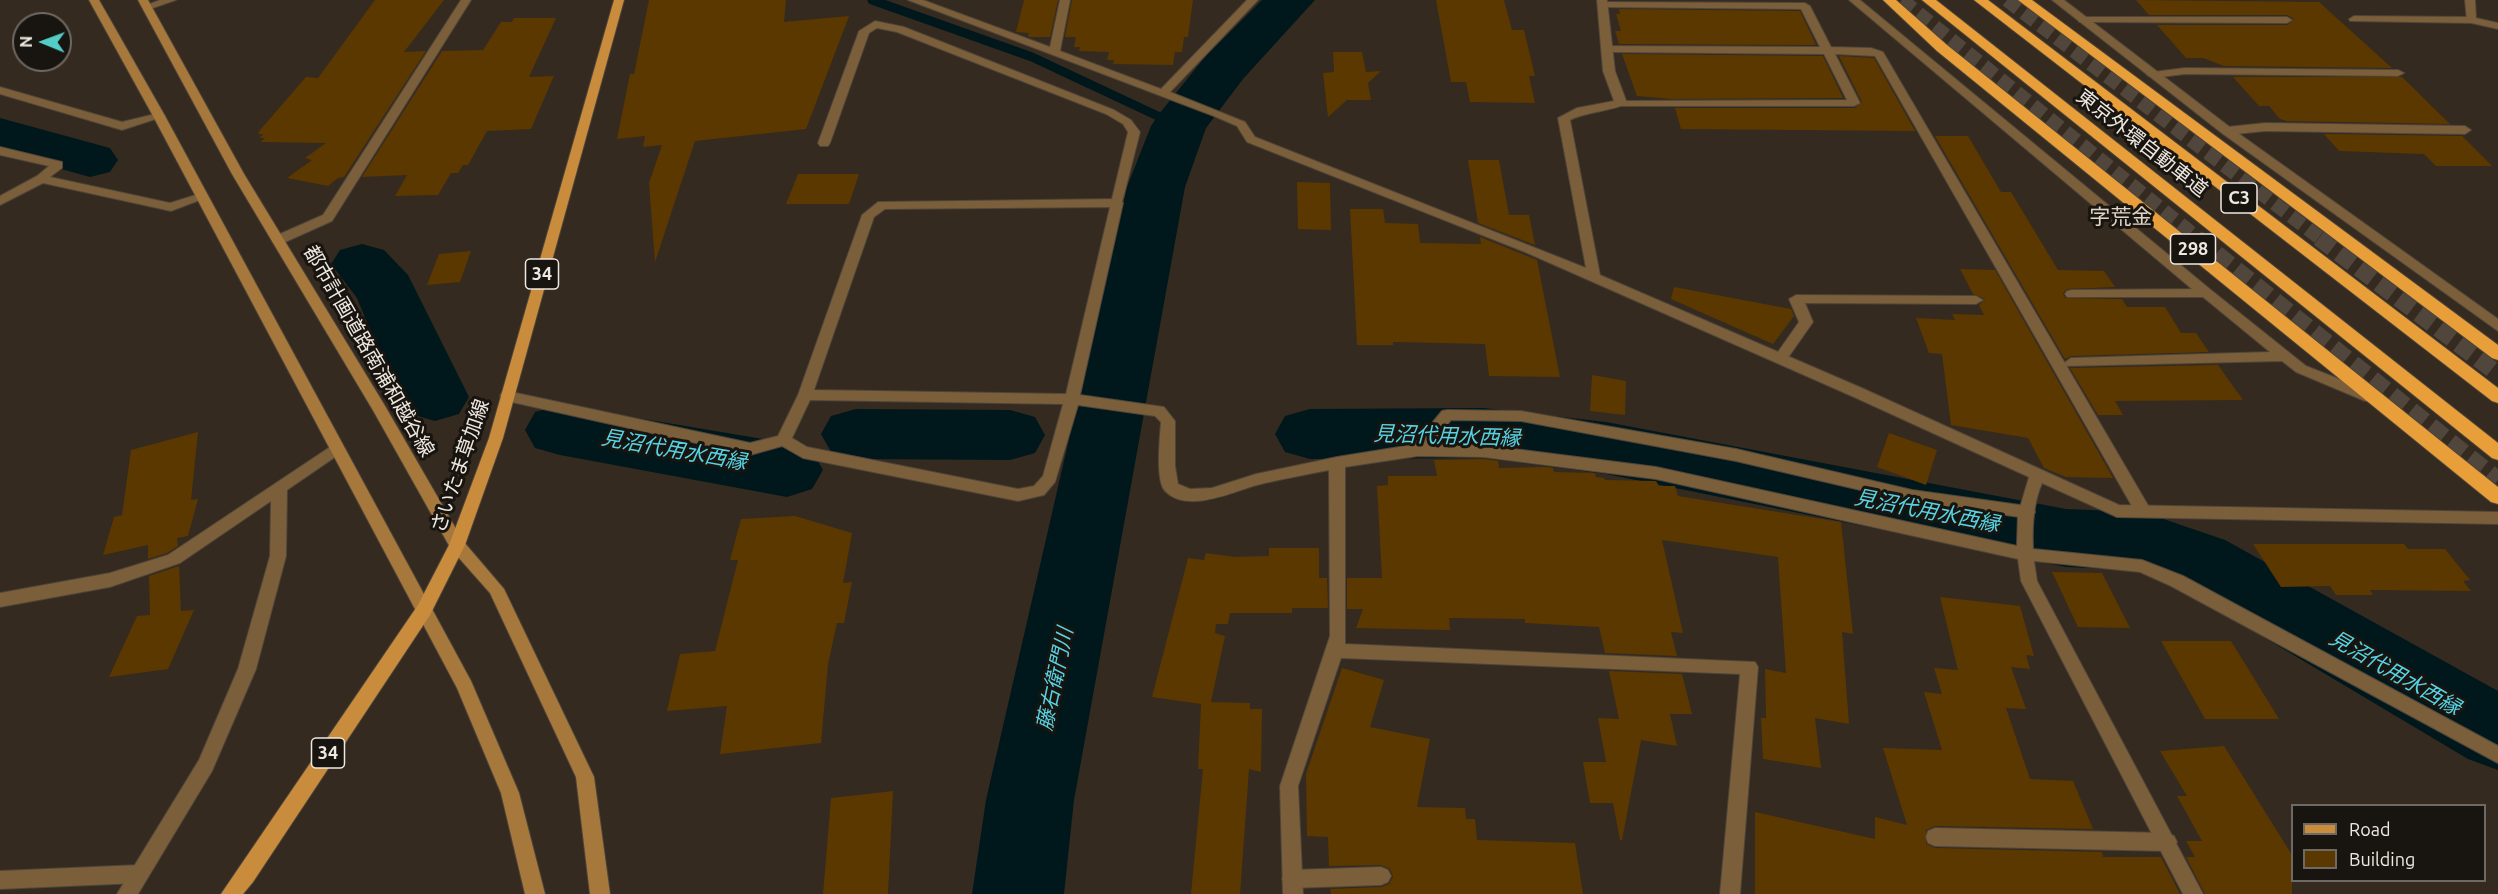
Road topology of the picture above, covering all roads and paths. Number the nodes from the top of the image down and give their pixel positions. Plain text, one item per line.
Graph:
1 (94, 0) edge
2 (171, 0) edge
3 (466, 0) edge
4 (618, 0) edge
5 (913, 0) edge
6 (1065, 0) edge
7 (1253, 0) edge
8 (1854, 0) edge
9 (1889, 0) edge
10 (1928, 0) edge
11 (1980, 0) edge
12 (2024, 0) edge
13 (2057, 0) edge
14 (2470, 0) edge
15 (1602, 2) edge
16 (145, 3) edge
17 (2354, 19) dead end
18 (2083, 20) junction
19 (2287, 20) dead end
20 (2471, 20) junction
21 (2498, 26) edge
22 (1606, 48) junction
23 (1827, 51) junction
24 (1054, 53) junction
25 (2398, 73) dead end
26 (2153, 75) junction
27 (0, 90) edge
28 (1162, 94) junction
29 (1621, 103) junction
30 (159, 116) junction
31 (2465, 130) dead end
32 (2227, 131) junction
33 (824, 143) dead end
34 (0, 151) edge
35 (42, 179) junction
36 (202, 197) junction
37 (0, 201) edge
38 (1117, 203) junction
39 (278, 240) junction
40 (1594, 276) junction
41 (2206, 293) junction
42 (2072, 294) dead end
43 (1976, 300) dead end
44 (2498, 326) edge
45 (2498, 354) edge
46 (2284, 356) junction
47 (1780, 358) junction
48 (2071, 363) dead end
49 (805, 395) junction
50 (507, 396) junction
51 (2498, 397) edge
52 (1078, 400) junction
53 (2382, 401) junction
54 (784, 440) junction
55 (336, 449) junction
56 (1418, 450) junction
57 (2498, 453) edge
58 (1337, 463) junction
59 (2037, 476) junction
60 (279, 487) junction
61 (2498, 497) edge
62 (2144, 511) junction
63 (2498, 518) edge
64 (2025, 532) junction
65 (457, 545) junction
66 (0, 600) edge
67 (424, 610) junction
68 (1335, 651) junction
69 (2498, 755) edge
70 (1935, 837) dead end
71 (2167, 842) junction
72 (139, 874) junction
73 (1381, 876) dead end
74 (0, 880) edge
75 (1292, 887) edge
76 (127, 894) edge
77 (231, 894) edge
78 (535, 894) edge
79 (600, 894) edge
80 (1730, 894) edge
81 (2193, 894) edge

1 - 30 street
2 - 16 street
3 - 39 street
4 - 50 main road, さいたま草加線 / 34
5 - 24 street
6 - 24 street
7 - 28 street
8 - 41 street
9 - 53 highway, 298
10 - 57 highway, 東京外環自動車道 / C3
11 - 51 highway, 東京外環自動車道 / C3
12 - 45 highway
13 - 18 street
14 - 20 street
15 - 22 street
15 - 23 street
16 - 39 street, 都市計画道路南浦和越谷線
17 - 20 street
18 - 19 street
18 - 26 street
20 - 21 street
22 - 23 street
22 - 29 street
23 - 29 street
23 - 62 street
24 - 28 street
25 - 26 street
26 - 32 street
27 - 30 street
28 - 40 street
29 - 40 street
30 - 36 street
31 - 32 street
32 - 44 street
33 - 38 street
34 - 35 street
35 - 36 street
35 - 37 street
36 - 55 street
38 - 49 street
38 - 52 street
39 - 65 street, 都市計画道路南浦和越谷線
40 - 47 street
41 - 42 street
41 - 46 street
43 - 47 street
46 - 48 street
46 - 53 street
47 - 59 street
49 - 52 street
49 - 54 street
50 - 54 street
50 - 65 main road, さいたま草加線 / 34
52 - 54 street
52 - 58 street
53 - 61 highway, 298
55 - 60 street
55 - 67 street
56 - 58 street
56 - 64 street
56 - 64 street
58 - 68 street
59 - 62 street
59 - 64 street
60 - 66 street
60 - 72 street
62 - 63 street
64 - 69 street
64 - 71 street
65 - 67 main road, さいたま草加線 / 34
65 - 79 street, 都市計画道路南浦和越谷線
67 - 77 main road, さいたま草加線 / 34
67 - 78 street
68 - 75 street
68 - 80 street
70 - 71 street
71 - 81 street
72 - 74 street
72 - 76 street
73 - 75 street

